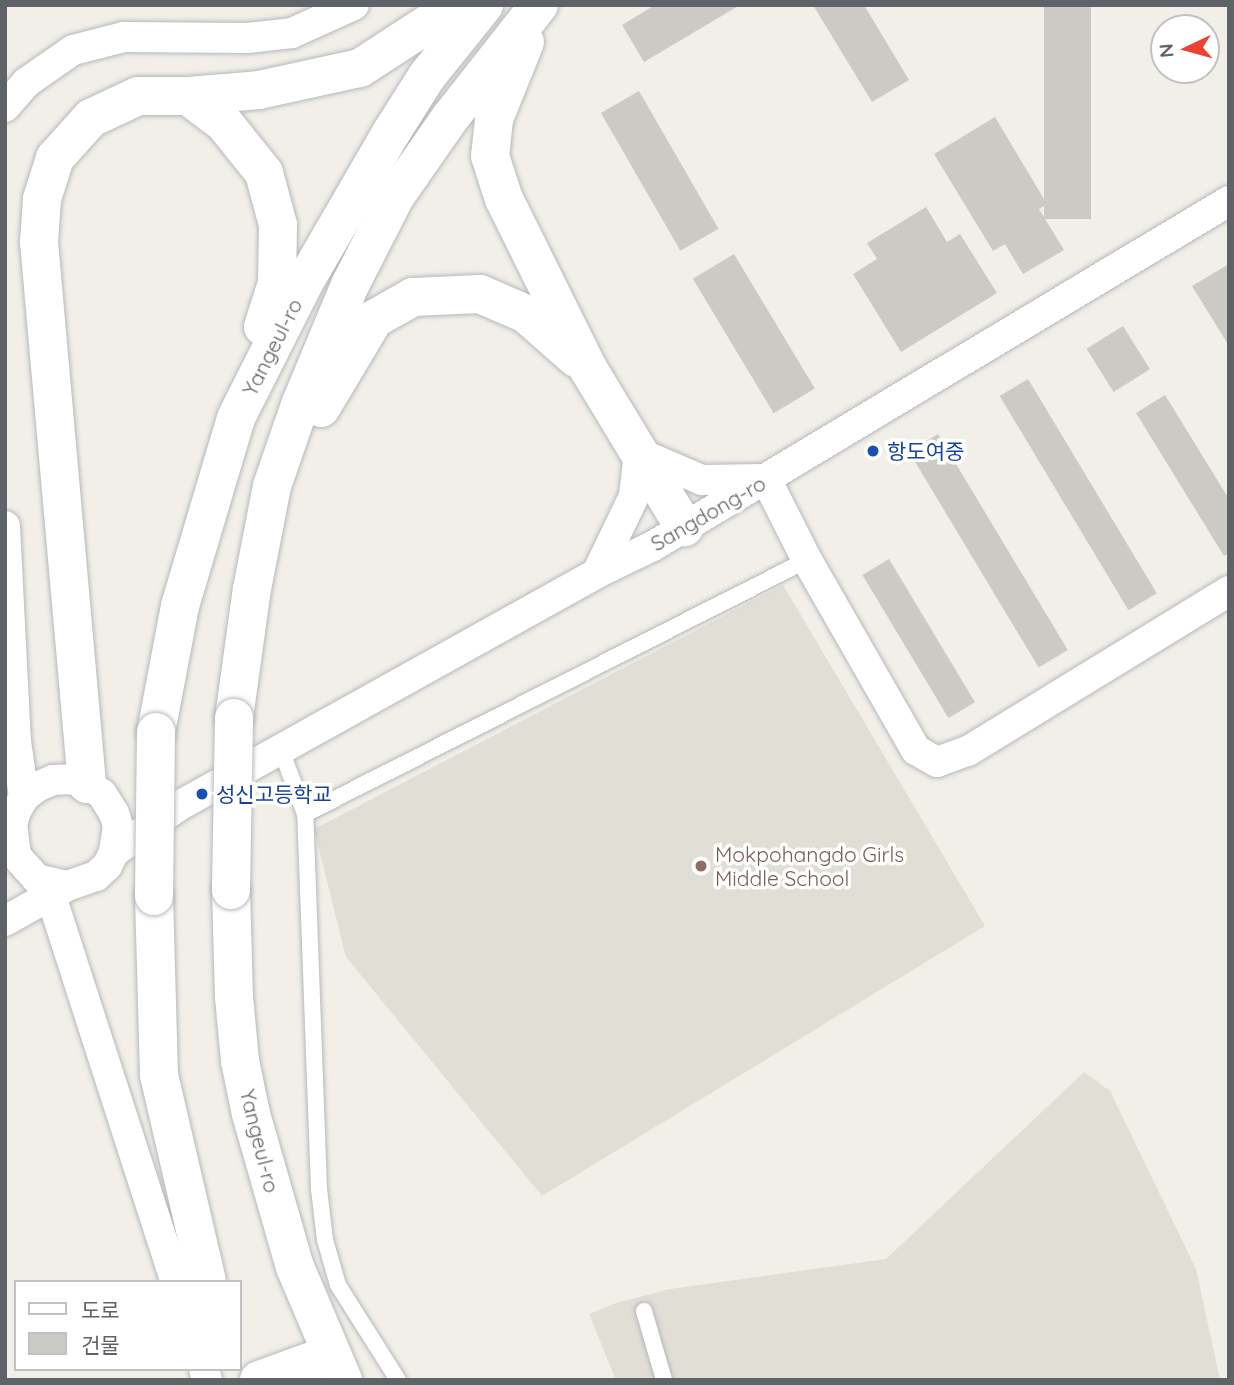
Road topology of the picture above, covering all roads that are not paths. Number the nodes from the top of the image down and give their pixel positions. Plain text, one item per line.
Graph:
1 (354, 5) edge
2 (457, 5) edge
3 (484, 5) edge
4 (539, 5) edge
5 (548, 5) edge
6 (188, 96) junction
7 (5, 107) edge
8 (1229, 201) edge
9 (589, 370) junction
10 (236, 418) junction
11 (639, 453) junction
12 (766, 479) junction
13 (5, 526) edge
14 (684, 527) junction
15 (807, 560) junction
16 (597, 573) junction
17 (252, 589) junction
18 (1229, 591) edge
19 (281, 747) junction
20 (97, 792) junction
21 (24, 797) junction
22 (177, 807) junction
23 (305, 814) junction
24 (114, 852) junction
25 (16, 856) junction
26 (5, 883) edge
27 (60, 891) junction
28 (5, 921) edge
29 (175, 1280) edge
30 (207, 1280) edge
31 (644, 1311) dead end
32 (337, 1367) edge
33 (259, 1380) edge
34 (398, 1380) edge
35 (664, 1380) edge

1 - 7 street
2 - 6 street
3 - 10 street, Yangeul-ro
4 - 17 street
5 - 9 street
6 - 10 street
6 - 20 street
8 - 12 street, Sangdong-ro
9 - 11 street
9 - 17 street
10 - 30 street, Yangeul-ro, bridge
11 - 12 street
11 - 14 street
11 - 16 street
12 - 14 street, Sangdong-ro
12 - 15 street
13 - 21 street
14 - 16 street, Sangdong-ro
15 - 18 street
15 - 23 lane
16 - 19 street, Sangdong-ro
17 - 32 street, Yangeul-ro, bridge
19 - 22 street, Sangdong-ro
19 - 23 lane
20 - 21 street
20 - 22 street
20 - 24 street
21 - 25 street
22 - 24 street, Sangdong-ro
23 - 34 lane
24 - 27 street
25 - 26 street
25 - 27 street
27 - 28 street
27 - 29 street
31 - 35 lane
32 - 33 street

